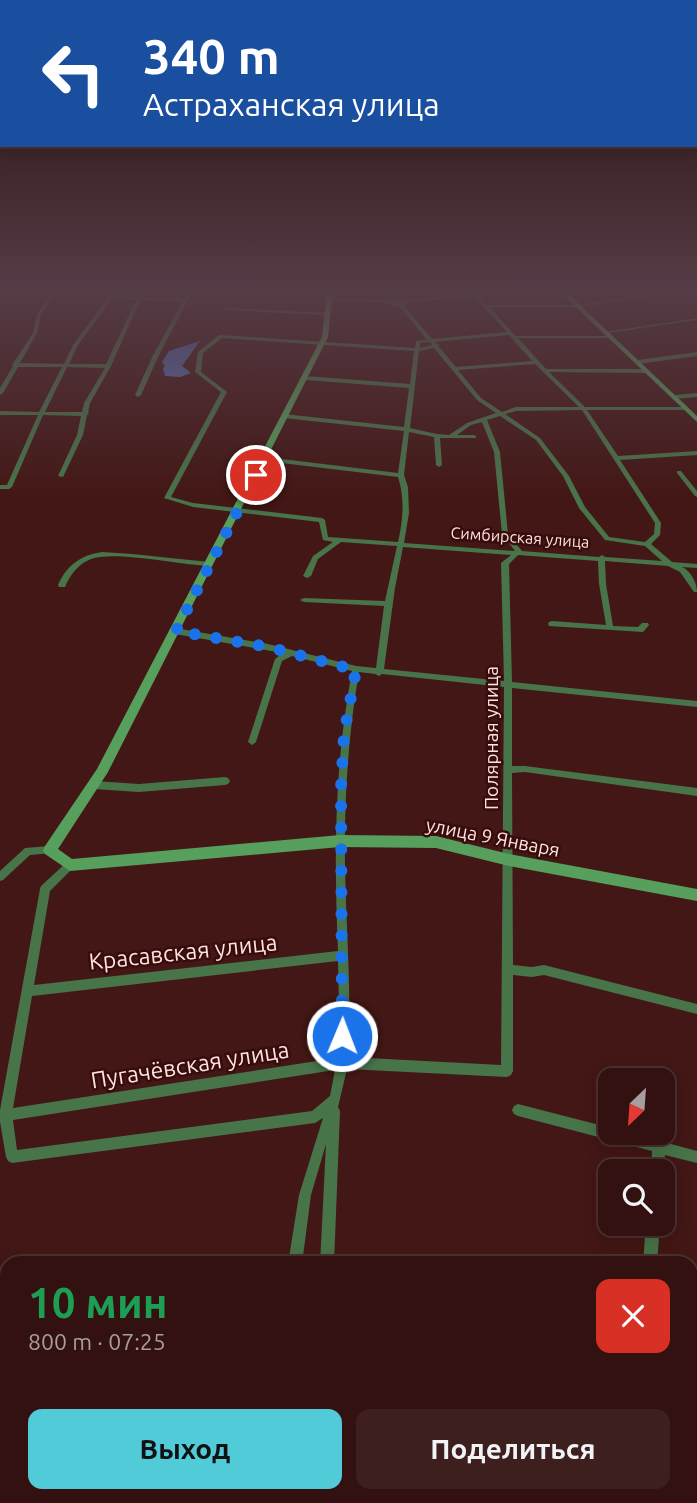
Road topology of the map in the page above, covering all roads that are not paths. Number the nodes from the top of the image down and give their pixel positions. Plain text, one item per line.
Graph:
1 (19, 359) edge
2 (71, 359) edge
3 (111, 359) edge
4 (154, 359) edge
5 (200, 359) edge
6 (314, 359) edge
7 (415, 359) edge
8 (447, 359) edge
9 (533, 359) edge
10 (635, 359) edge
11 (659, 359) edge
12 (536, 362) junction
13 (638, 362) junction
14 (15, 365) junction
15 (68, 366) junction
16 (108, 366) junction
17 (455, 369) junction
18 (546, 370) junction
19 (647, 371) junction
20 (305, 378) junction
21 (411, 386) junction
22 (0, 394) edge
23 (138, 395) dead end
24 (697, 395) edge
25 (674, 397) junction
26 (583, 408) junction
27 (684, 408) junction
28 (0, 413) edge
29 (500, 413) junction
30 (41, 414) junction
31 (86, 414) junction
32 (284, 416) junction
33 (484, 419) junction
34 (697, 420) edge
35 (405, 429) junction
36 (437, 436) junction
37 (451, 436) junction
38 (474, 437) dead end
39 (697, 453) edge
40 (618, 458) junction
41 (265, 459) junction
42 (439, 465) dead end
43 (679, 472) dead end
44 (401, 475) junction
45 (61, 476) dead end
46 (0, 487) edge
47 (697, 495) edge
48 (237, 508) junction
49 (341, 539) junction
50 (403, 542) junction
51 (648, 544) junction
52 (519, 551) junction
53 (602, 557) junction
54 (209, 564) junction
55 (672, 566) junction
56 (697, 566) edge
57 (307, 576) dead end
58 (62, 586) dead end
59 (697, 590) edge
60 (304, 600) dead end
61 (389, 604) junction
62 (552, 624) dead end
63 (645, 625) dead end
64 (610, 628) junction
65 (176, 631) junction
66 (290, 653) junction
67 (356, 670) junction
68 (379, 673) junction
69 (508, 684) junction
70 (697, 704) edge
71 (252, 742) dead end
72 (509, 770) junction
73 (225, 781) dead end
74 (93, 785) junction
75 (697, 792) edge
76 (340, 841) junction
77 (50, 850) junction
78 (509, 860) junction
79 (70, 865) junction
80 (0, 877) edge
81 (697, 895) edge
82 (344, 956) junction
83 (508, 969) junction
84 (26, 991) junction
85 (697, 1009) edge
86 (342, 1063) junction
87 (507, 1071) joint
88 (335, 1099) junction
89 (518, 1110) dead end
90 (3, 1115) edge
91 (659, 1146) junction
92 (697, 1157) edge
93 (658, 1159) edge
94 (652, 1236) edge
95 (296, 1256) edge
96 (327, 1256) edge
97 (651, 1256) edge

1 - 14 street
2 - 15 street
3 - 16 street
4 - 23 street
5 - 48 street
6 - 20 street
7 - 21 street
8 - 17 street
9 - 12 street
10 - 13 street
11 - 13 street
12 - 17 street
12 - 18 street
13 - 19 street
14 - 15 street
14 - 22 street
15 - 16 street
15 - 30 street
16 - 31 street
17 - 29 street
18 - 19 street
18 - 26 street
19 - 25 street
20 - 21 street
20 - 32 street
21 - 35 street
24 - 25 street
25 - 27 street
26 - 27 street
26 - 29 street
26 - 40 street
27 - 34 street
28 - 30 street
29 - 33 street
29 - 51 street
30 - 31 street
30 - 46 street
31 - 45 street
32 - 35 street
32 - 41 street
33 - 37 street
33 - 52 street
35 - 36 street
35 - 44 street
36 - 37 street
36 - 42 street
37 - 38 street
39 - 40 street
40 - 51 street
41 - 44 street
41 - 48 street
43 - 47 street
44 - 50 street
48 - 49 street
48 - 54 street
49 - 50 street, Симбирская улица
49 - 57 street
50 - 52 street, Симбирская улица
50 - 61 street
51 - 55 street
52 - 53 street, Симбирская улица
52 - 69 street, Полярная улица
53 - 55 street, Симбирская улица
53 - 64 street
54 - 58 street
54 - 65 street
55 - 56 street, Симбирская улица
55 - 59 street
60 - 61 street
61 - 68 street
62 - 64 street
63 - 64 street
65 - 66 street
65 - 74 street
66 - 67 street
66 - 71 street
67 - 68 street
67 - 76 street
68 - 69 street
69 - 70 street
69 - 72 street, Полярная улица
72 - 75 street
72 - 78 street, Полярная улица
73 - 74 street
74 - 77 street
76 - 78 street, улица 9 Января
76 - 79 street, улица 9 Января
76 - 82 street
77 - 79 street
77 - 80 street
78 - 81 street, улица 9 Января
78 - 83 street, Полярная улица
79 - 84 street
82 - 84 street, Красавская улица
82 - 86 street
83 - 85 street
83 - 87 street, Полярная улица
84 - 90 street
86 - 87 street, Пугачёвская улица
86 - 88 street
86 - 90 street, Пугачёвская улица
88 - 90 street
88 - 95 street
88 - 96 street
89 - 91 street
91 - 92 street
91 - 93 street
94 - 97 street

